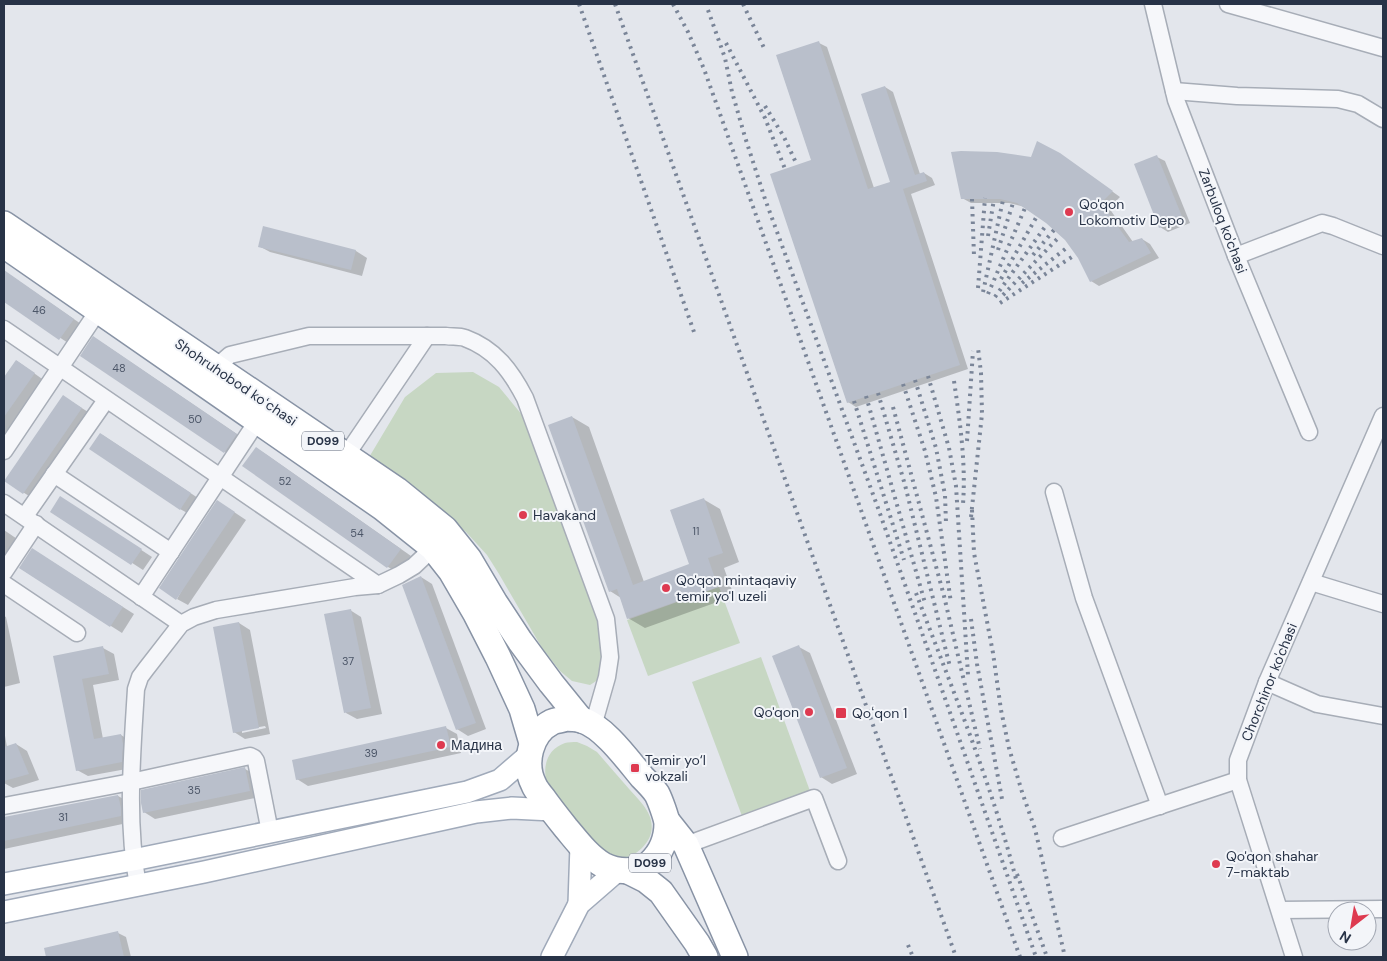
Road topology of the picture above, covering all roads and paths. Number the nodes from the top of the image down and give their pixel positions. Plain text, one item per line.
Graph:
1 (1153, 4) edge
2 (1228, 4) edge
3 (1383, 48) edge
4 (1174, 91) junction
5 (1383, 119) edge
6 (4, 224) edge
7 (4, 245) edge
8 (1383, 246) edge
9 (1236, 256) junction
10 (98, 311) junction
11 (4, 329) edge
12 (427, 336) junction
13 (61, 368) junction
14 (215, 368) junction
15 (106, 400) junction
16 (1383, 416) edge
17 (258, 420) junction
18 (1309, 432) dead end
19 (4, 451) edge
20 (339, 465) junction
21 (54, 474) junction
22 (220, 478) junction
23 (1054, 492) dead end
24 (4, 503) edge
25 (30, 520) junction
26 (433, 548) junction
27 (171, 552) junction
28 (4, 572) edge
29 (1311, 582) junction
30 (4, 584) edge
31 (378, 585) junction
32 (141, 597) junction
33 (1383, 604) edge
34 (181, 624) junction
35 (77, 633) dead end
36 (1267, 682) junction
37 (1383, 716) edge
38 (587, 723) junction
39 (531, 749) junction
40 (1238, 780) junction
41 (131, 782) junction
42 (4, 806) edge
43 (1160, 806) junction
44 (557, 816) junction
45 (667, 821) junction
46 (270, 832) junction
47 (1062, 838) dead end
48 (686, 845) junction
49 (580, 846) junction
50 (133, 860) junction
51 (838, 861) dead end
52 (622, 871) junction
53 (4, 884) edge
54 (138, 886) junction
55 (579, 904) junction
56 (1383, 909) edge
57 (1280, 910) junction
58 (4, 912) edge
59 (552, 957) edge
60 (705, 957) edge
61 (735, 957) edge
62 (1294, 957) edge

1 - 4 street, Zarbuloq ko'chasi
2 - 3 street
4 - 5 street
4 - 9 street, Zarbuloq ko'chasi
6 - 14 highway, Shohruhobod koʻchasi / D099
7 - 10 highway, Shohruhobod koʻchasi / D099
8 - 9 street
9 - 18 street, Zarbuloq ko'chasi
10 - 13 street
10 - 17 highway, Shohruhobod koʻchasi / D099
11 - 13 street
12 - 14 street
12 - 20 street
12 - 38 street
13 - 15 street
13 - 19 street
14 - 20 highway, Shohruhobod koʻchasi / D099
15 - 21 street
15 - 22 street
16 - 29 street, Chorchinor ko'chasi
17 - 20 highway, Shohruhobod koʻchasi / D099
17 - 22 street
20 - 26 highway, Shohruhobod koʻchasi / D099
20 - 38 highway, Shohruhobod koʻchasi / D099
21 - 25 street
21 - 27 street
22 - 27 street
22 - 31 street
23 - 43 street
24 - 25 street
25 - 28 street
25 - 32 street
26 - 31 street
26 - 39 highway, Shohruhobod koʻchasi / D099
27 - 32 street
29 - 33 street
29 - 36 street, Chorchinor ko'chasi
30 - 35 street
31 - 34 street
32 - 34 street
34 - 41 street
36 - 37 street
36 - 40 street, Chorchinor ko'chasi
38 - 39 highway
38 - 45 highway, D099
39 - 44 highway, D099
39 - 46 main road
40 - 43 street
40 - 57 street, Chorchinor ko'chasi
41 - 42 street
41 - 46 street
41 - 50 street
43 - 47 street
44 - 49 highway, D099
44 - 54 main road
45 - 48 highway, D099
45 - 52 highway, D099
46 - 50 main road
48 - 51 street
48 - 61 highway, D099
49 - 52 highway, D099
49 - 55 main road
50 - 53 main road
50 - 54 street
52 - 55 main road
52 - 60 highway, D099
54 - 58 main road
55 - 59 main road
56 - 57 street
57 - 62 street, Chorchinor ko'chasi

